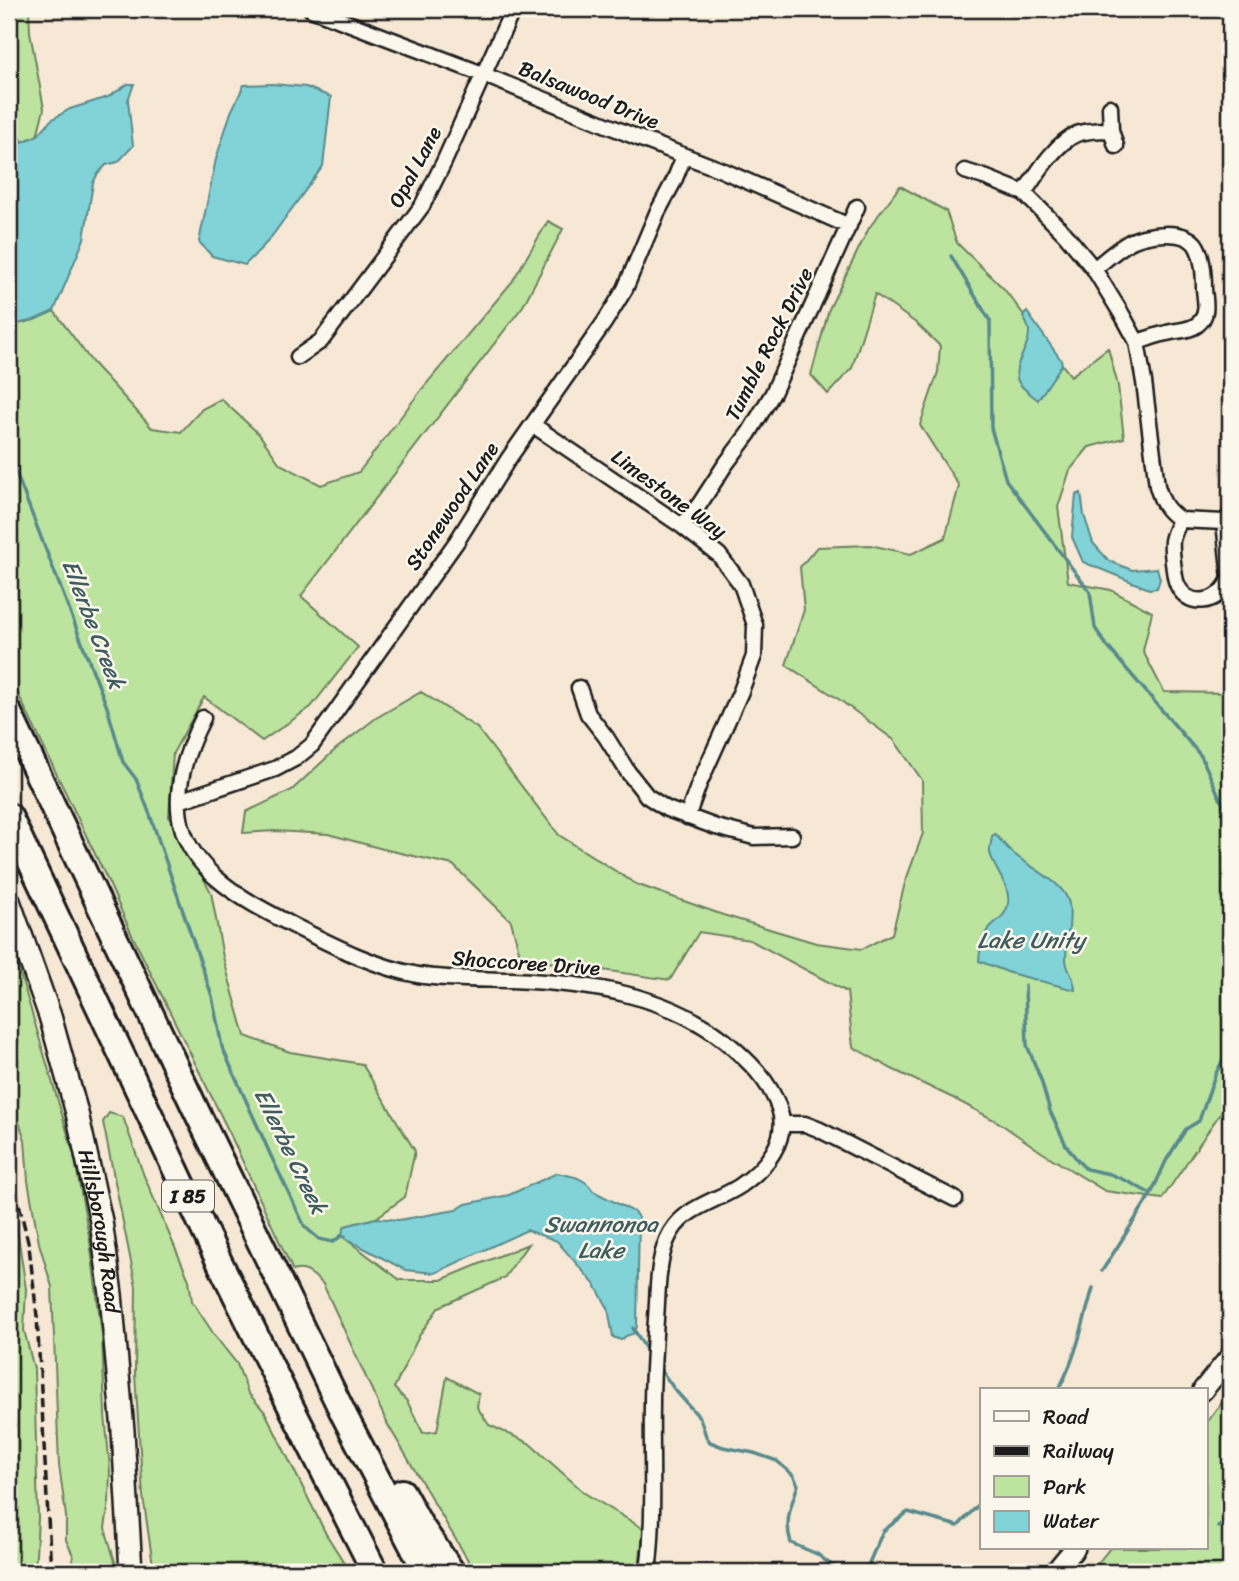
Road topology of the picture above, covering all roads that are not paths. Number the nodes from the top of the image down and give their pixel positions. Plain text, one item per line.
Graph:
1 (311, 9) edge
2 (513, 9) edge
3 (484, 75) junction
4 (1110, 107) dead end
5 (1111, 130) junction
6 (1116, 146) dead end
7 (684, 156) junction
8 (965, 171) dead end
9 (1024, 193) junction
10 (857, 208) dead end
11 (849, 226) junction
12 (1094, 269) junction
13 (1136, 342) junction
14 (298, 357) dead end
15 (533, 425) junction
16 (1227, 519) edge
17 (1180, 520) junction
18 (682, 526) junction
19 (579, 688) dead end
20 (9, 713) edge
21 (203, 718) dead end
22 (179, 801) junction
23 (9, 816) edge
24 (687, 817) junction
25 (792, 836) dead end
26 (9, 901) edge
27 (782, 1124) junction
28 (955, 1199) dead end
29 (1230, 1357) edge
30 (1205, 1388) edge
31 (345, 1417) junction
32 (1073, 1550) edge
33 (131, 1572) edge
34 (375, 1572) edge
35 (426, 1572) edge
36 (452, 1572) edge
37 (648, 1572) edge
38 (1055, 1572) edge

1 - 3 street, Balsawood Drive
2 - 3 street, Opal Lane
3 - 7 street, Balsawood Drive
3 - 14 street, Opal Lane
4 - 5 street
5 - 6 street
5 - 9 street
7 - 11 street, Balsawood Drive
7 - 15 street, Stonewood Lane
8 - 9 street
9 - 12 street
10 - 11 street, Tumble Rock Drive
11 - 18 street, Tumble Rock Drive
12 - 13 street
12 - 13 street
13 - 17 street
15 - 18 street, Limestone Way
15 - 22 street, Stonewood Lane
16 - 17 street
16 - 17 street
18 - 24 street, Limestone Way
19 - 24 street
20 - 31 highway, I 85
21 - 22 street, Shoccoree Drive
22 - 27 street, Shoccoree Drive
23 - 34 highway, I 85
24 - 25 street
26 - 33 main road, Hillsborough Road
27 - 28 street
27 - 37 street
29 - 30 street
31 - 35 highway, I 85
31 - 36 highway
32 - 38 street

